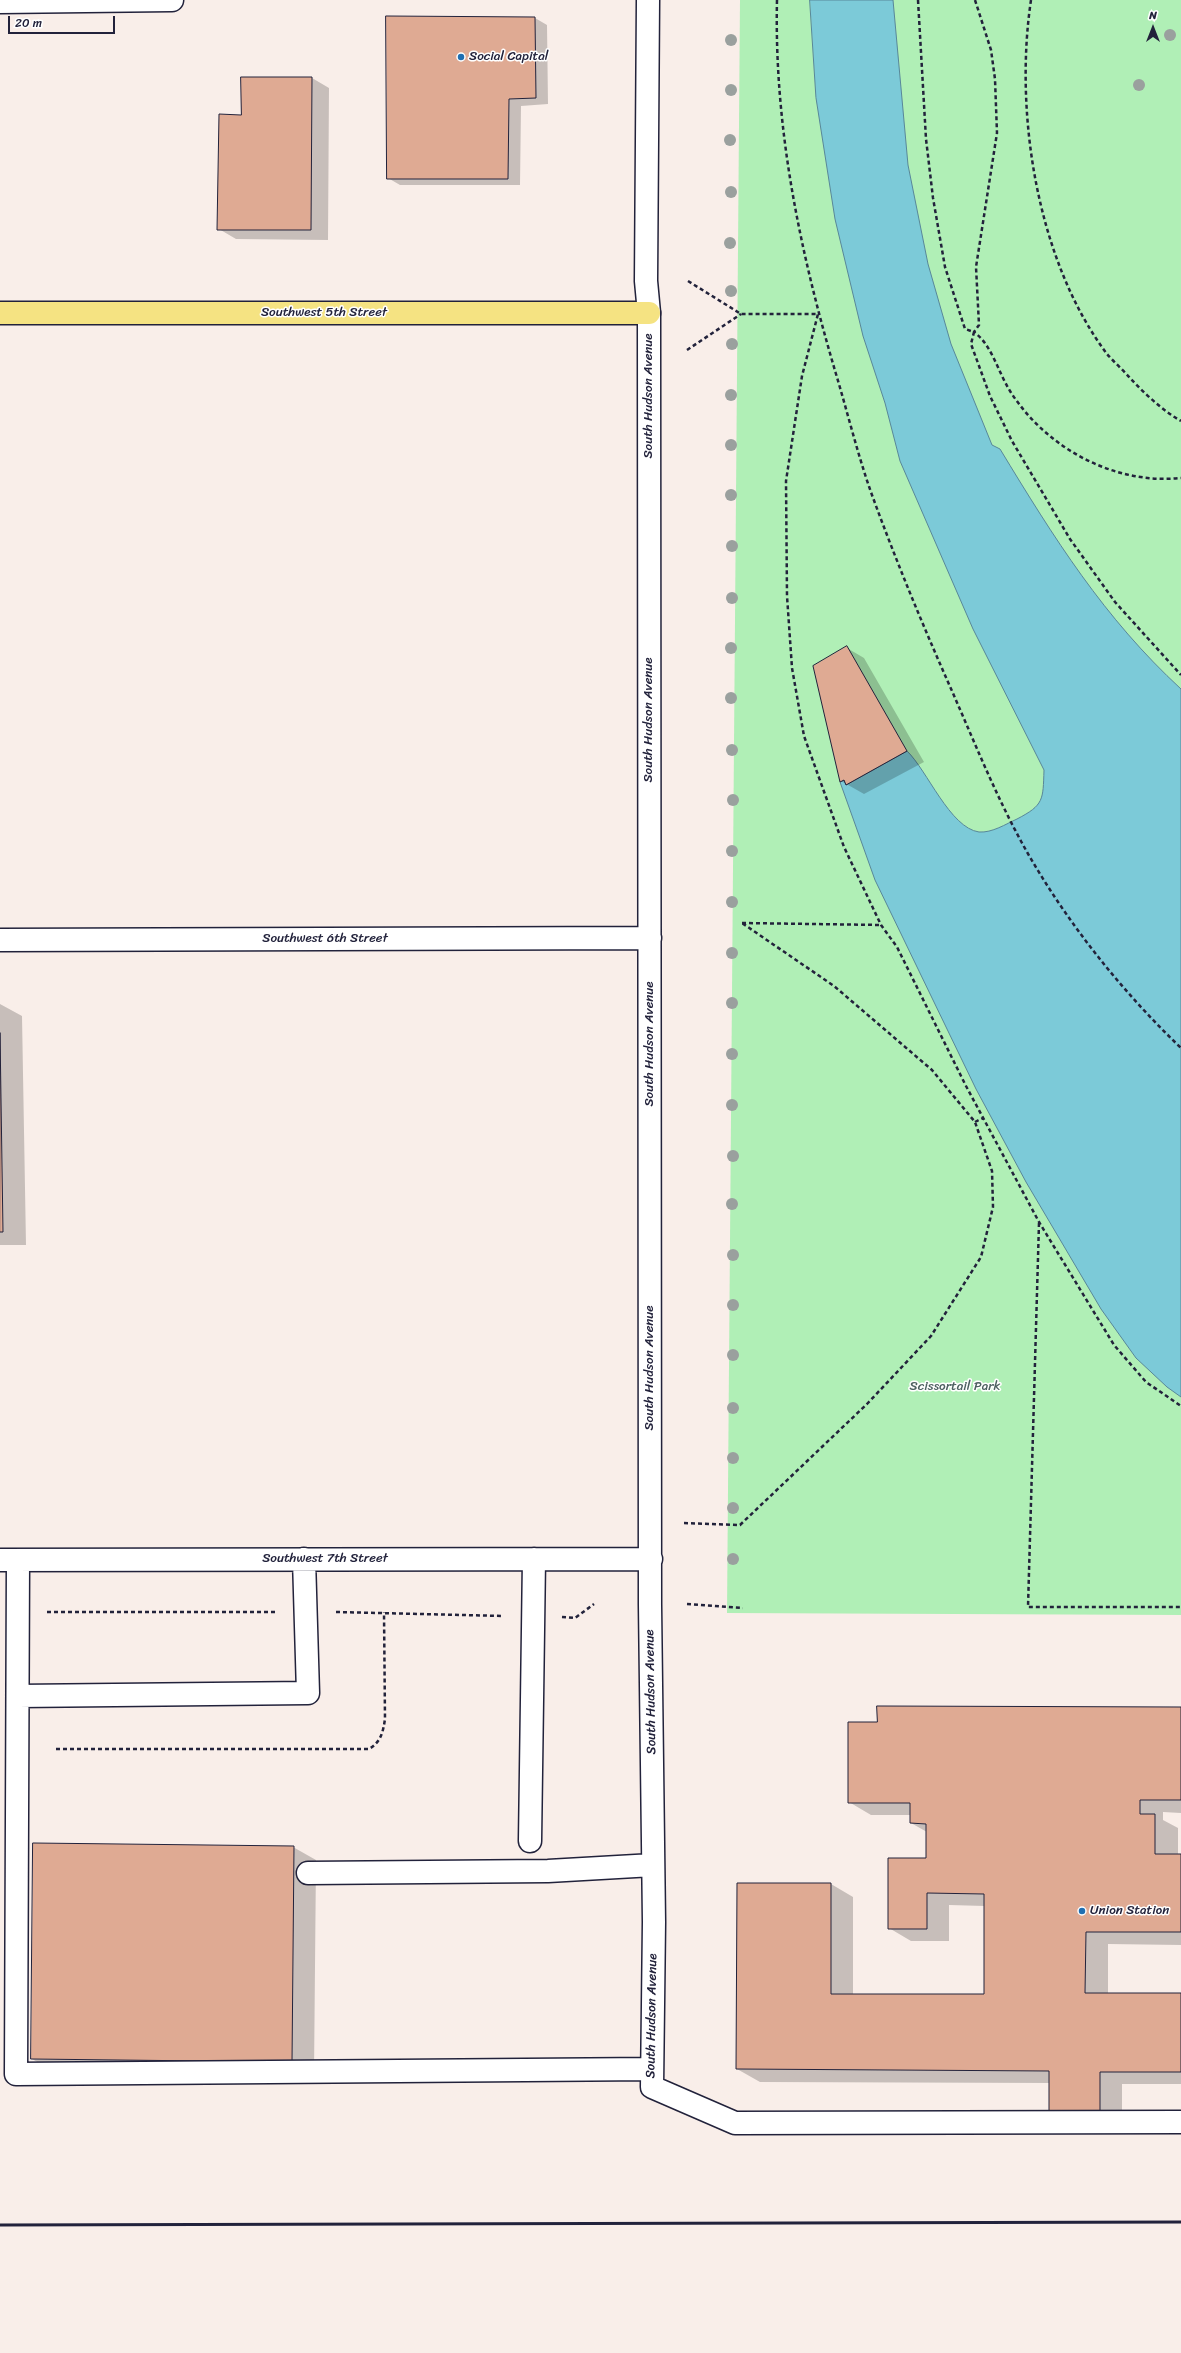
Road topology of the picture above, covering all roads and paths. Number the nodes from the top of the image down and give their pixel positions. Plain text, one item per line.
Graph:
1 (172, 0) edge
2 (648, 0) edge
3 (777, 0) edge
4 (918, 0) edge
5 (975, 0) edge
6 (1031, 0) edge
7 (0, 2) edge
8 (688, 281) dead end
9 (0, 313) edge
10 (649, 313) junction
11 (741, 314) junction
12 (818, 314) junction
13 (974, 332) junction
14 (687, 350) dead end
15 (1181, 421) edge
16 (1181, 478) edge
17 (1181, 675) edge
18 (881, 925) junction
19 (650, 938) junction
20 (0, 940) edge
21 (1181, 1048) edge
22 (983, 1118) junction
23 (975, 1122) junction
24 (1039, 1222) junction
25 (1181, 1406) edge
26 (684, 1523) dead end
27 (304, 1559) junction
28 (534, 1559) junction
29 (651, 1559) junction
30 (9, 1560) edge
31 (594, 1604) dead end
32 (687, 1604) dead end
33 (1181, 1607) edge
34 (743, 1608) dead end
35 (43, 1612) dead end
36 (284, 1612) dead end
37 (335, 1612) dead end
38 (384, 1612) junction
39 (533, 1616) junction
40 (18, 1696) junction
41 (56, 1749) dead end
42 (530, 1841) dead end
43 (653, 1865) junction
44 (308, 1873) dead end
45 (652, 2078) junction
46 (1181, 2122) edge

1 - 7 street
2 - 10 street, South Hudson Avenue
3 - 12 path
4 - 13 path
5 - 13 path
6 - 15 path
8 - 11 path
9 - 10 main road, Southwest 5th Street
10 - 19 street, South Hudson Avenue
11 - 12 path
11 - 14 path
12 - 18 path
12 - 21 path
13 - 16 path
13 - 17 path
18 - 22 path
18 - 23 path
19 - 20 street, Southwest 6th Street
19 - 29 street, South Hudson Avenue
22 - 23 path
22 - 24 path
23 - 26 path
24 - 25 path
24 - 33 path
27 - 28 street, Southwest 7th Street
27 - 30 street, Southwest 7th Street
27 - 40 street
28 - 29 street, Southwest 7th Street
28 - 39 street
29 - 43 street, South Hudson Avenue
30 - 40 street
31 - 39 path
32 - 34 path
35 - 36 path
37 - 38 path
38 - 39 path
38 - 41 path
39 - 42 street
40 - 45 street
43 - 44 street
43 - 45 street, South Hudson Avenue
45 - 46 street

